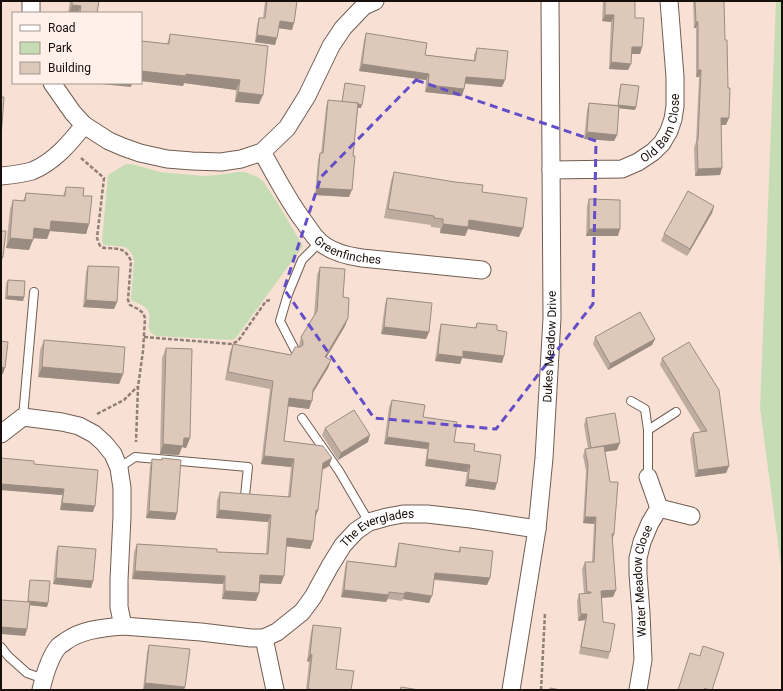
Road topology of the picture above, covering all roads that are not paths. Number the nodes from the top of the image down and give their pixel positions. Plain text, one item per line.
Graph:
1 (31, 1) edge
2 (550, 1) edge
3 (669, 1) edge
4 (367, 3) edge
5 (31, 12) edge
6 (53, 84) edge
7 (84, 125) junction
8 (262, 152) junction
9 (551, 170) junction
10 (1, 176) edge
11 (320, 242) junction
12 (482, 270) dead end
13 (34, 292) dead end
14 (295, 350) edge
15 (631, 401) dead end
16 (676, 412) dead end
17 (23, 416) junction
18 (302, 418) dead end
19 (648, 430) junction
20 (1, 434) edge
21 (119, 468) junction
22 (648, 477) joint
23 (245, 496) edge
24 (658, 508) junction
25 (691, 516) dead end
26 (369, 522) junction
27 (537, 528) junction
28 (124, 626) junction
29 (264, 638) junction
30 (1, 647) edge
31 (43, 684) edge
32 (275, 690) edge
33 (511, 690) edge
34 (638, 690) edge

1 - 5 street
2 - 9 street, Dukes Meadow Drive
3 - 9 street, Old Barn Close
4 - 8 street
6 - 7 street
7 - 8 street
7 - 10 street
8 - 11 street, Greenfinches
9 - 27 street, Dukes Meadow Drive
11 - 12 street, Greenfinches
11 - 14 lane
13 - 17 lane
15 - 19 lane
16 - 19 lane
17 - 20 street
17 - 21 street
18 - 26 lane
19 - 22 lane
21 - 23 lane
21 - 28 street
22 - 24 street
24 - 25 street
24 - 34 street, Water Meadow Close
26 - 27 street, The Everglades
26 - 29 street, The Everglades
27 - 33 street, Dukes Meadow Drive
28 - 29 street
28 - 31 street
29 - 32 street
30 - 31 lane

